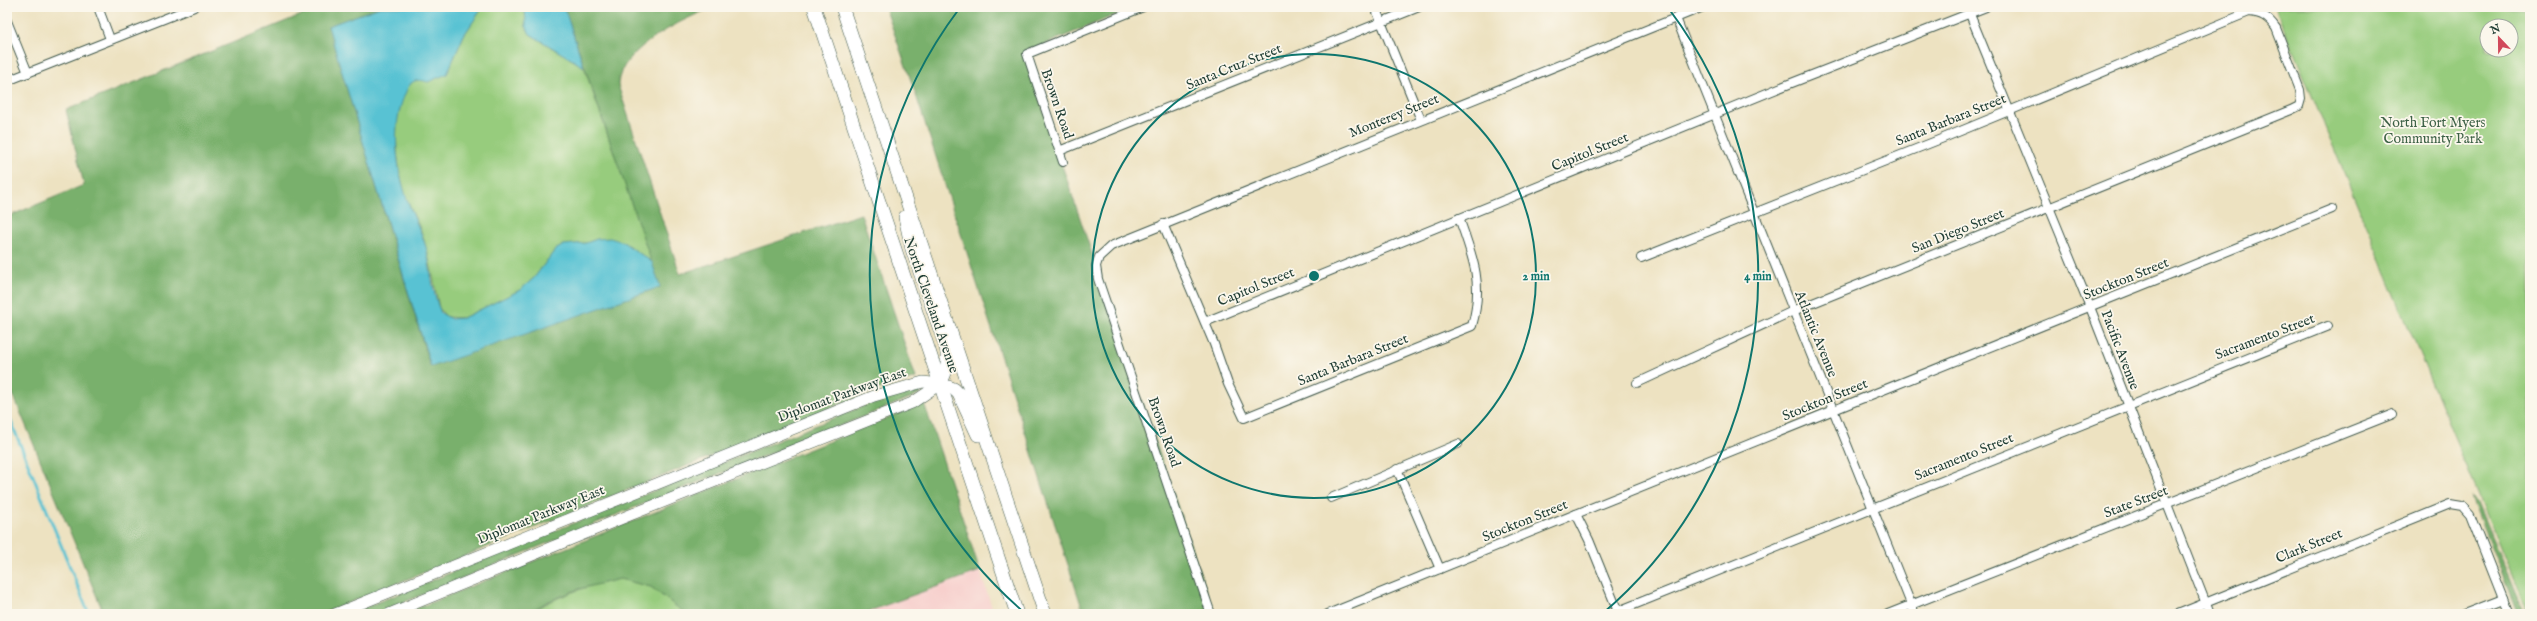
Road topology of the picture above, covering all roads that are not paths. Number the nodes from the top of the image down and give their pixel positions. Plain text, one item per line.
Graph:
1 (98, 7) edge
2 (194, 7) edge
3 (814, 7) edge
4 (842, 7) edge
5 (1143, 7) edge
6 (1375, 7) edge
7 (1418, 7) edge
8 (1703, 7) edge
9 (1986, 7) edge
10 (1968, 10) edge
11 (1676, 18) junction
12 (7, 21) edge
13 (1381, 22) junction
14 (110, 39) junction
15 (28, 73) junction
16 (7, 81) edge
17 (2291, 110) joint
18 (2010, 111) junction
19 (1714, 115) junction
20 (1421, 120) junction
21 (887, 140) junction
22 (1060, 151) junction
23 (1063, 162) dead end
24 (2049, 209) junction
25 (2332, 209) dead end
26 (1754, 212) junction
27 (1459, 218) junction
28 (1163, 224) junction
29 (1099, 257) joint
30 (1641, 258) dead end
31 (2090, 307) junction
32 (1793, 311) junction
33 (1205, 322) junction
34 (2328, 326) dead end
35 (1637, 383) dead end
36 (940, 384) junction
37 (2128, 405) junction
38 (1833, 411) junction
39 (2393, 414) dead end
40 (1458, 444) dead end
41 (1397, 470) junction
42 (1002, 485) junction
43 (1331, 498) dead end
44 (2167, 504) junction
45 (1872, 509) junction
46 (1576, 514) junction
47 (1440, 569) junction
48 (2503, 599) junction
49 (2205, 603) junction
50 (1911, 604) junction
51 (1616, 613) edge
52 (335, 614) edge
53 (389, 614) edge
54 (1017, 614) edge
55 (1046, 614) edge
56 (1211, 614) edge
57 (1328, 614) edge
58 (1888, 614) edge
59 (1915, 614) edge
60 (2178, 614) edge
61 (2210, 614) edge
62 (2464, 614) edge
63 (2510, 614) edge

1 - 14 street
2 - 14 street
3 - 36 main road, North Cleveland Avenue
4 - 21 main road, North Cleveland Avenue
5 - 22 street, Brown Road
6 - 13 street
7 - 13 street, Santa Cruz Street
8 - 11 street, Monterey Street
9 - 10 street, Capitol Street
10 - 18 street, Pacific Avenue
10 - 19 street, Capitol Street
11 - 19 street, Atlantic Avenue
11 - 20 street, Monterey Street
12 - 15 street
13 - 20 street
13 - 22 street, Santa Cruz Street
14 - 15 street
15 - 16 street
17 - 18 street, Santa Barbara Street
17 - 24 street, San Diego Street
18 - 24 street, Pacific Avenue
18 - 26 street, Santa Barbara Street
19 - 26 street, Atlantic Avenue
19 - 27 street, Capitol Street
20 - 28 street, Monterey Street
21 - 36 main road
21 - 42 main road, North Cleveland Avenue
22 - 23 street, Brown Road
24 - 31 street, Pacific Avenue
24 - 32 street, San Diego Street
25 - 31 street, Stockton Street
26 - 30 street, Santa Barbara Street
26 - 32 street, Atlantic Avenue
27 - 33 street, Capitol Street
27 - 33 street, Santa Barbara Street
28 - 29 street, Monterey Street
28 - 33 street
29 - 56 street, Brown Road
31 - 37 street, Pacific Avenue
31 - 38 street, Stockton Street
32 - 35 street, San Diego Street
32 - 38 street, Atlantic Avenue
34 - 37 street, Sacramento Street
36 - 42 main road
36 - 52 main road, Diplomat Parkway East
36 - 53 main road
36 - 54 main road, North Cleveland Avenue
37 - 44 street, Pacific Avenue
37 - 45 street, Sacramento Street
38 - 45 street, Atlantic Avenue
38 - 46 street, Stockton Street
39 - 44 street, State Street
40 - 41 street
41 - 43 street
41 - 47 street
42 - 55 main road, North Cleveland Avenue
44 - 49 street, Pacific Avenue
44 - 50 street, State Street
45 - 50 street, Atlantic Avenue
45 - 51 street, Sacramento Street
46 - 47 street, Stockton Street
46 - 51 street
47 - 57 street, Stockton Street
48 - 49 street, Clark Street
48 - 62 street
48 - 63 street
49 - 60 street, Clark Street
49 - 61 street, Pacific Avenue
50 - 58 street, State Street
50 - 59 street, Atlantic Avenue

